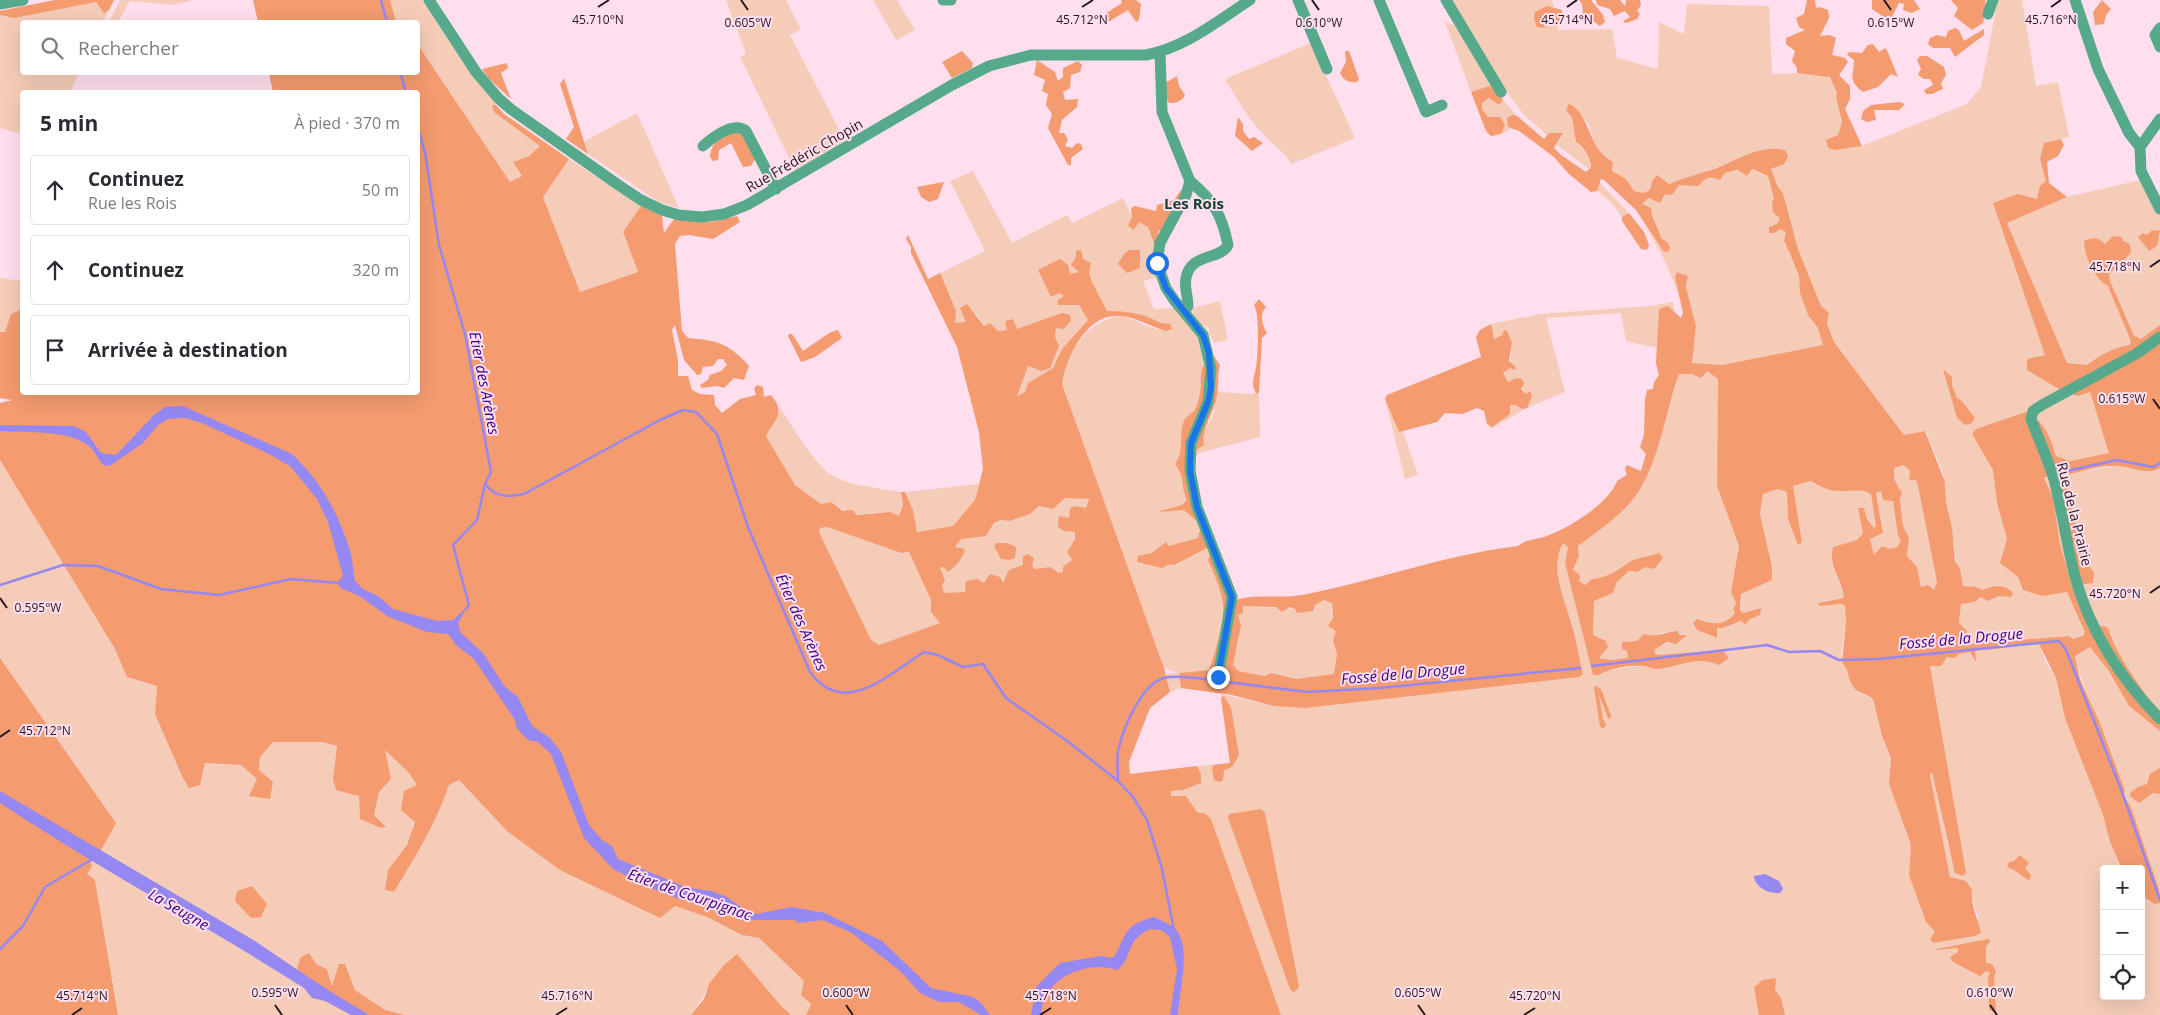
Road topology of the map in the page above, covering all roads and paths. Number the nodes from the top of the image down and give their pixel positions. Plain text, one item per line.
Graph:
1 (23, 0) edge
2 (429, 0) edge
3 (943, 0) edge
4 (951, 0) edge
5 (1250, 0) edge
6 (1298, 0) edge
7 (1379, 0) edge
8 (1446, 0) edge
9 (1993, 0) edge
10 (2075, 0) edge
11 (0, 4) edge
12 (1988, 14) dead end
13 (2160, 28) edge
14 (2160, 47) edge
15 (1160, 52) junction
16 (1328, 68) dead end
17 (1501, 92) dead end
18 (1442, 105) dead end
19 (2160, 119) edge
20 (704, 146) dead end
21 (2140, 147) junction
22 (1190, 181) junction
23 (776, 189) junction
24 (2160, 209) edge
25 (1184, 312) junction
26 (2160, 337) edge
27 (1218, 677) dead end
28 (2160, 719) edge

1 - 11 street
2 - 23 street, Rue Frédéric Chopin
3 - 4 street
5 - 15 street, Rue Frédéric Chopin
6 - 16 street
7 - 18 street
8 - 17 street
9 - 12 street
10 - 21 street
13 - 14 street
15 - 22 street
15 - 23 street, Rue Frédéric Chopin
19 - 21 street
20 - 23 street
21 - 24 street
22 - 25 street
22 - 25 street
25 - 27 street
26 - 28 street, Rue de la Prairie

